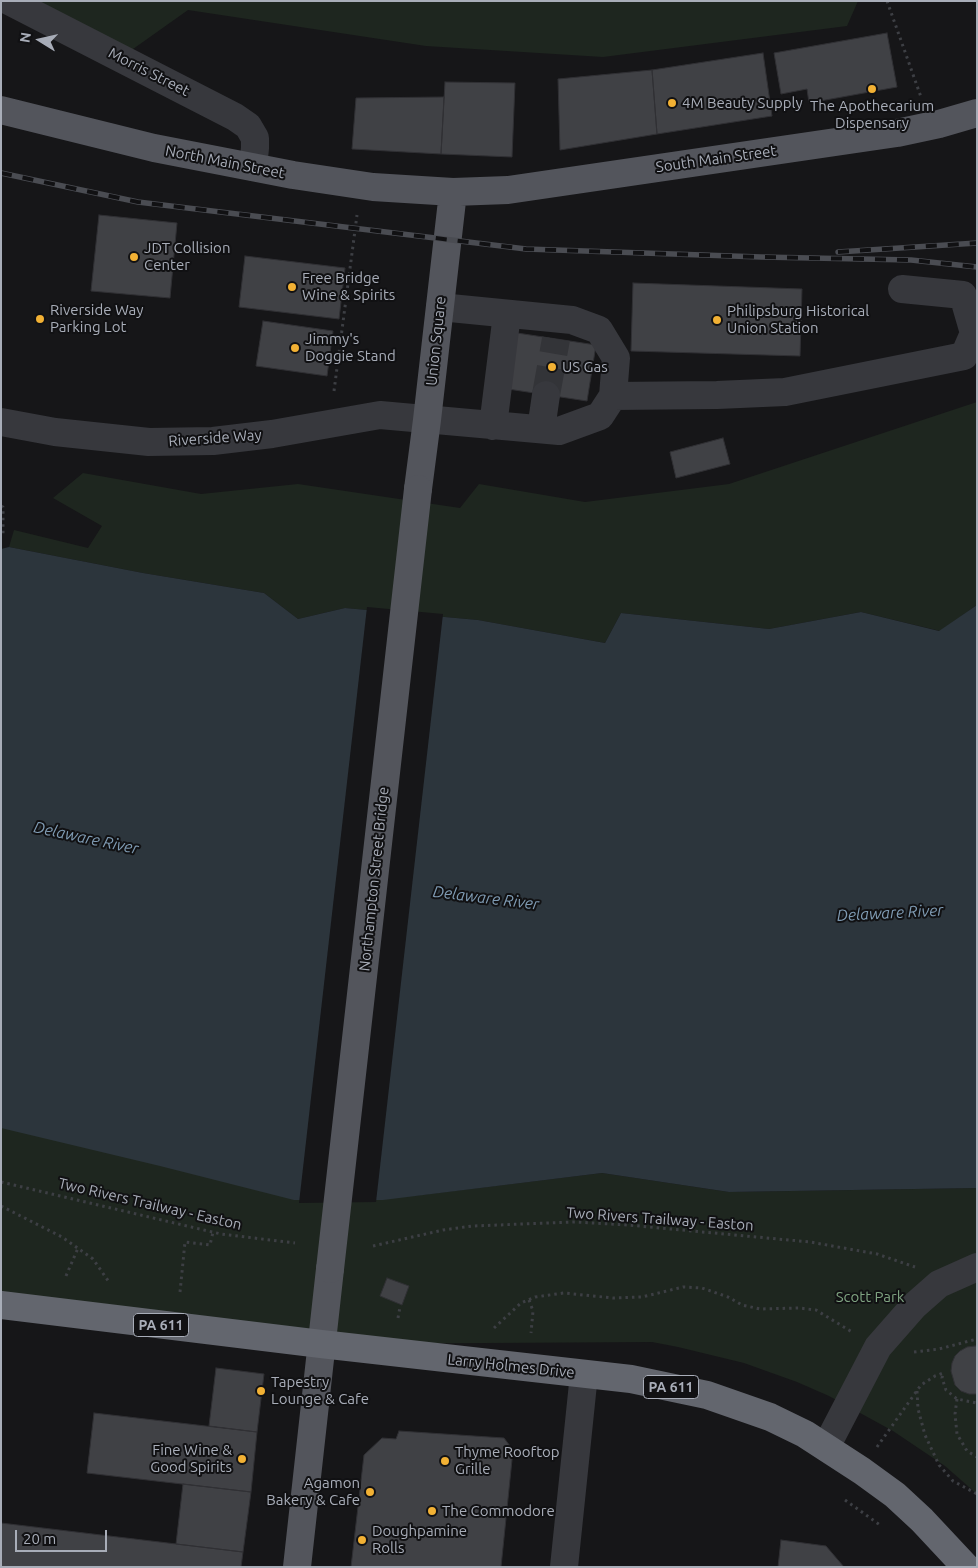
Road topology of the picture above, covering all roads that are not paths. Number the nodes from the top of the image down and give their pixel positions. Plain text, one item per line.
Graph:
1 (8, 1) edge
2 (1, 110) edge
3 (977, 113) edge
4 (253, 168) junction
5 (453, 192) junction
6 (902, 289) dead end
7 (440, 307) junction
8 (507, 314) junction
9 (546, 395) tunnel mouth
10 (613, 396) junction
11 (427, 420) junction
12 (1, 422) edge
13 (493, 426) junction
14 (541, 429) junction
15 (418, 489) joint
16 (977, 1267) edge
17 (1, 1305) edge
18 (321, 1344) junction
19 (584, 1374) junction
20 (826, 1447) junction
21 (297, 1567) edge
22 (564, 1567) edge
23 (966, 1567) edge

1 - 4 street, Morris Street
2 - 4 main road, North Main Street
3 - 5 main road, South Main Street
4 - 5 main road, North Main Street
5 - 7 main road, Union Square
6 - 10 street
7 - 8 street
7 - 11 main road, Union Square
8 - 10 street
8 - 13 street
9 - 14 street
10 - 14 street, Riverside Way
11 - 12 street, Riverside Way
11 - 13 street, Riverside Way
11 - 15 main road, Union Square
13 - 14 street, Riverside Way
15 - 18 main road, Northampton Street Bridge, bridge
16 - 20 street
17 - 18 highway, Larry Holmes Drive / PA 611
18 - 19 highway, Larry Holmes Drive / PA 611
18 - 21 main road, Northampton Street Bridge
19 - 20 highway, Larry Holmes Drive / PA 611
19 - 22 street
20 - 23 highway, Larry Holmes Drive / PA 611

